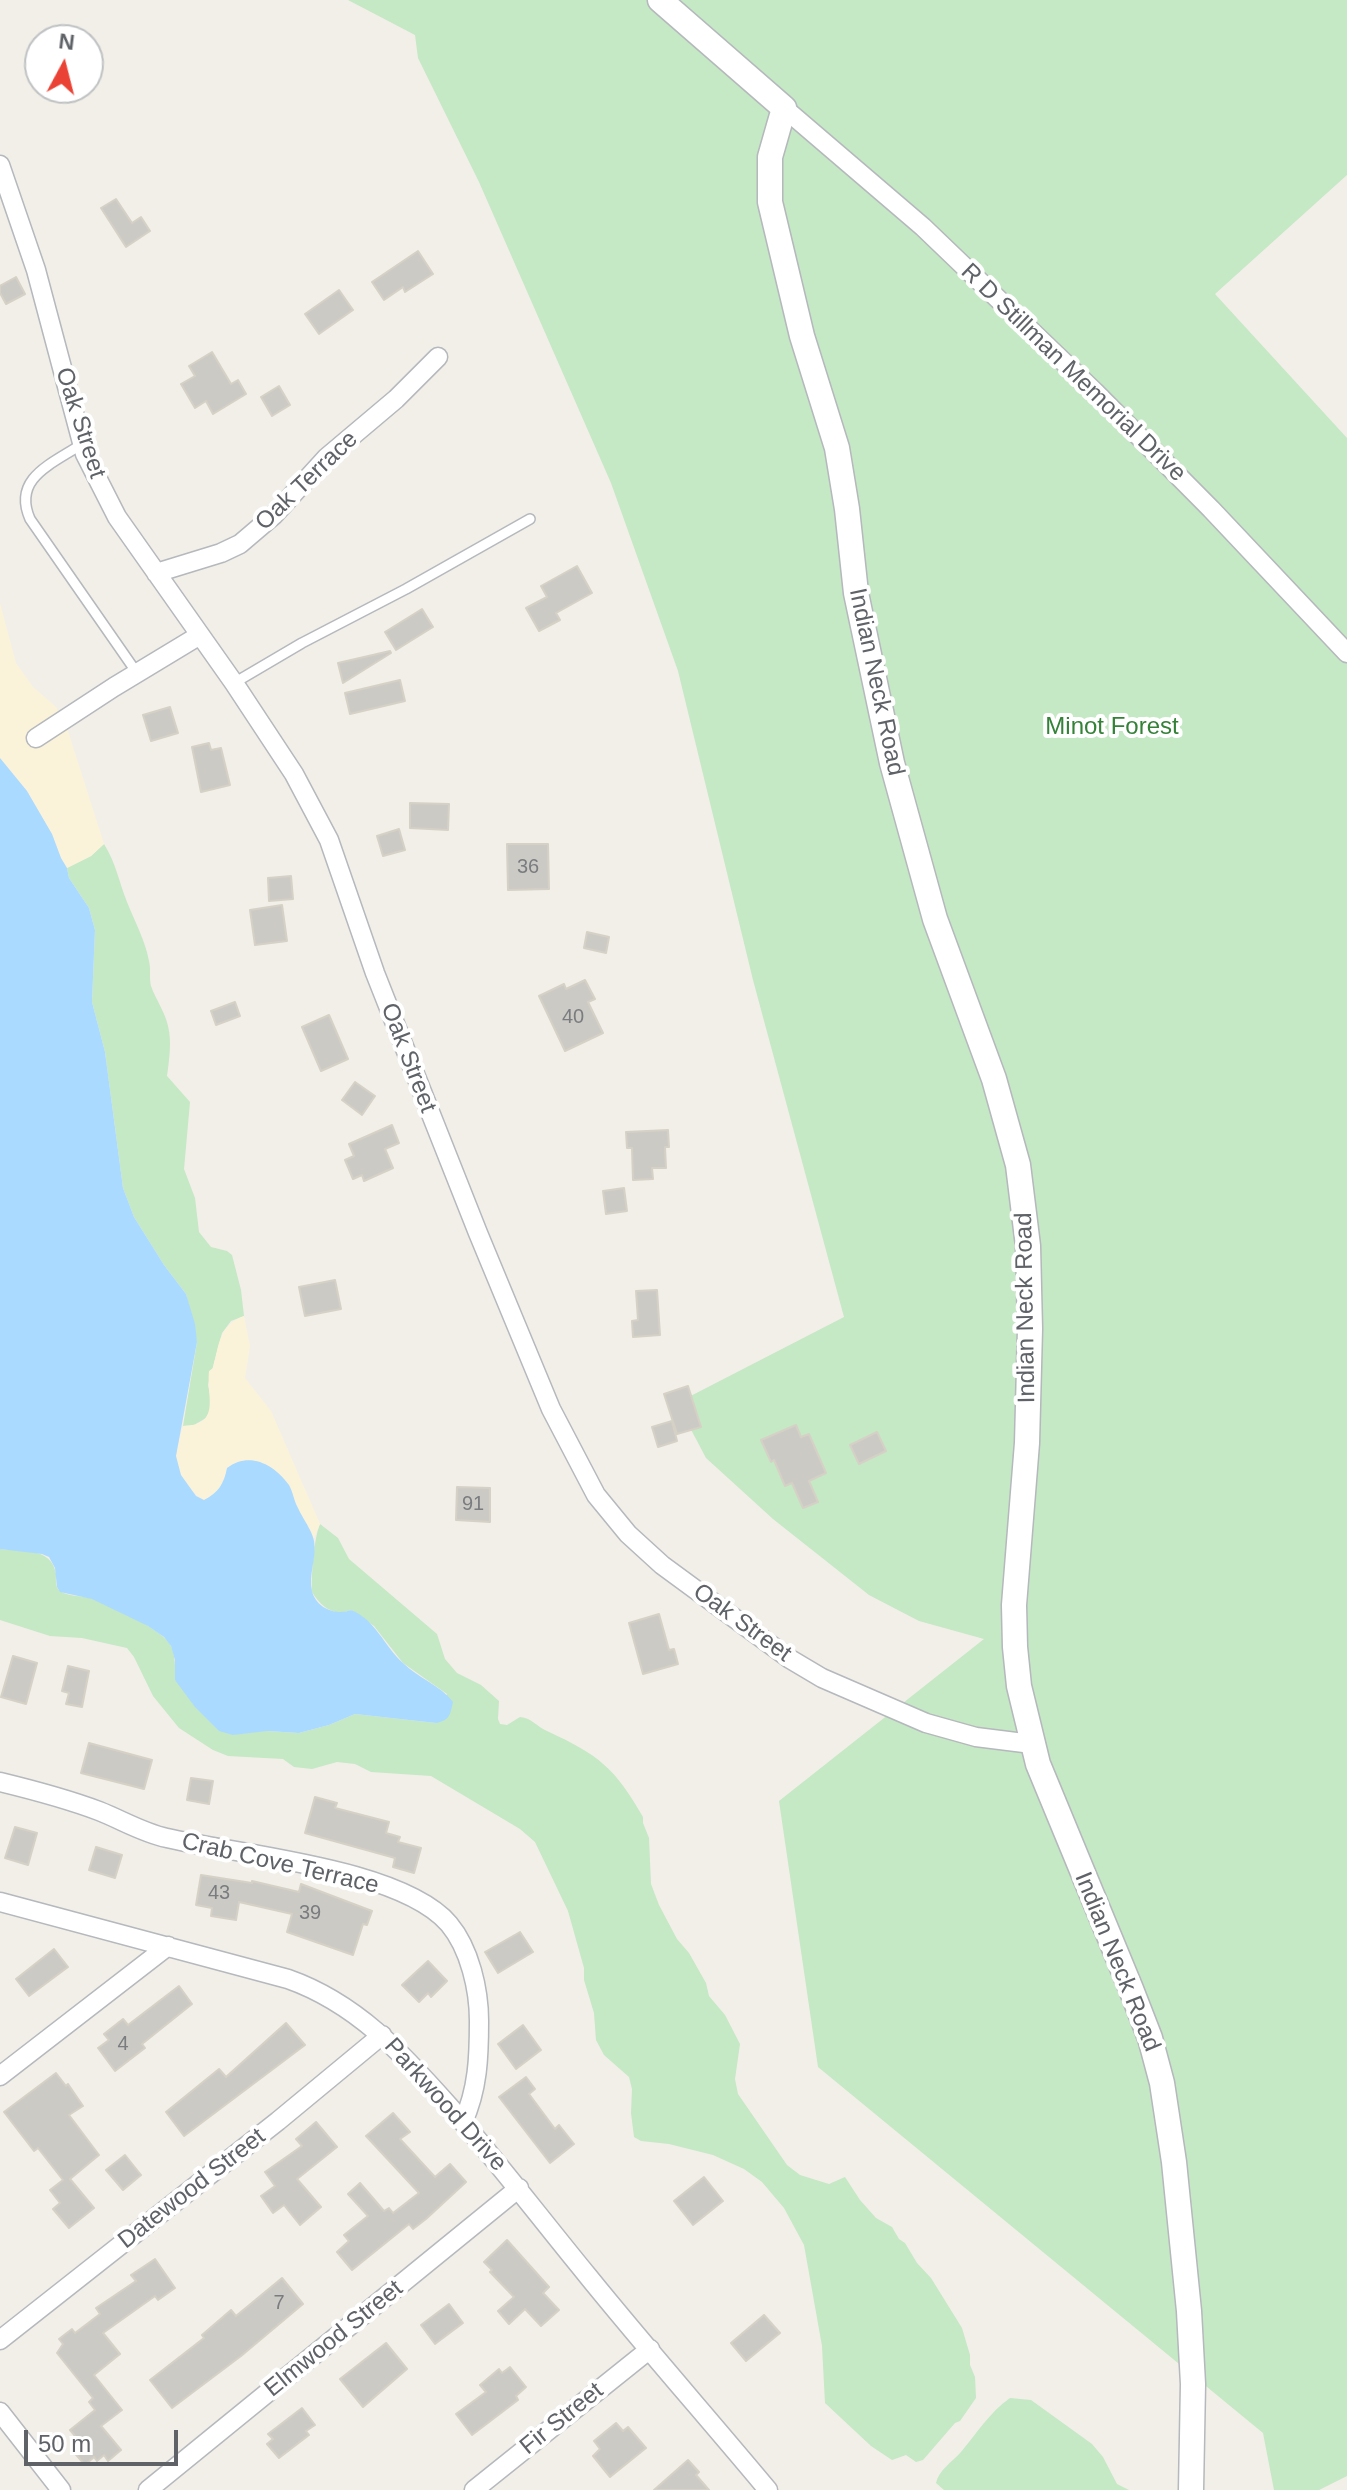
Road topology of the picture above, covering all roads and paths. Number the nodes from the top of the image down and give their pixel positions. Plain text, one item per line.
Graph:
1 (660, 0) edge
2 (784, 108) junction
3 (0, 165) edge
4 (438, 357) dead end
5 (82, 444) junction
6 (530, 519) dead end
7 (156, 573) junction
8 (200, 635) junction
9 (1347, 653) edge
10 (137, 673) junction
11 (234, 683) junction
12 (36, 738) dead end
13 (1032, 1744) junction
14 (0, 1782) edge
15 (0, 1902) edge
16 (168, 1946) junction
17 (382, 2035) junction
18 (0, 2076) edge
19 (463, 2122) junction
20 (519, 2188) junction
21 (0, 2340) edge
22 (650, 2349) junction
23 (0, 2412) edge
24 (61, 2490) edge
25 (148, 2490) edge
26 (474, 2490) edge
27 (768, 2490) edge
28 (1191, 2490) edge

1 - 2 street
2 - 9 street, R D Stillman Memorial Drive
2 - 13 street, Indian Neck Road
3 - 5 street, Oak Street
4 - 7 street, Oak Terrace
5 - 7 street, Oak Street
5 - 10 lane
6 - 11 lane
7 - 8 street, Oak Street
8 - 10 street
8 - 11 street, Oak Street
10 - 12 street
11 - 13 street, Oak Street
13 - 28 street, Indian Neck Road
14 - 19 street, Crab Cove Terrace
15 - 16 street, Parkwood Drive
16 - 17 street, Parkwood Drive
16 - 18 street
17 - 19 street, Parkwood Drive
17 - 21 street, Datewood Street
19 - 20 street, Parkwood Drive
20 - 22 street, Parkwood Drive
20 - 25 street, Elmwood Street
22 - 26 street, Fir Street
22 - 27 street, Parkwood Drive
23 - 24 street

